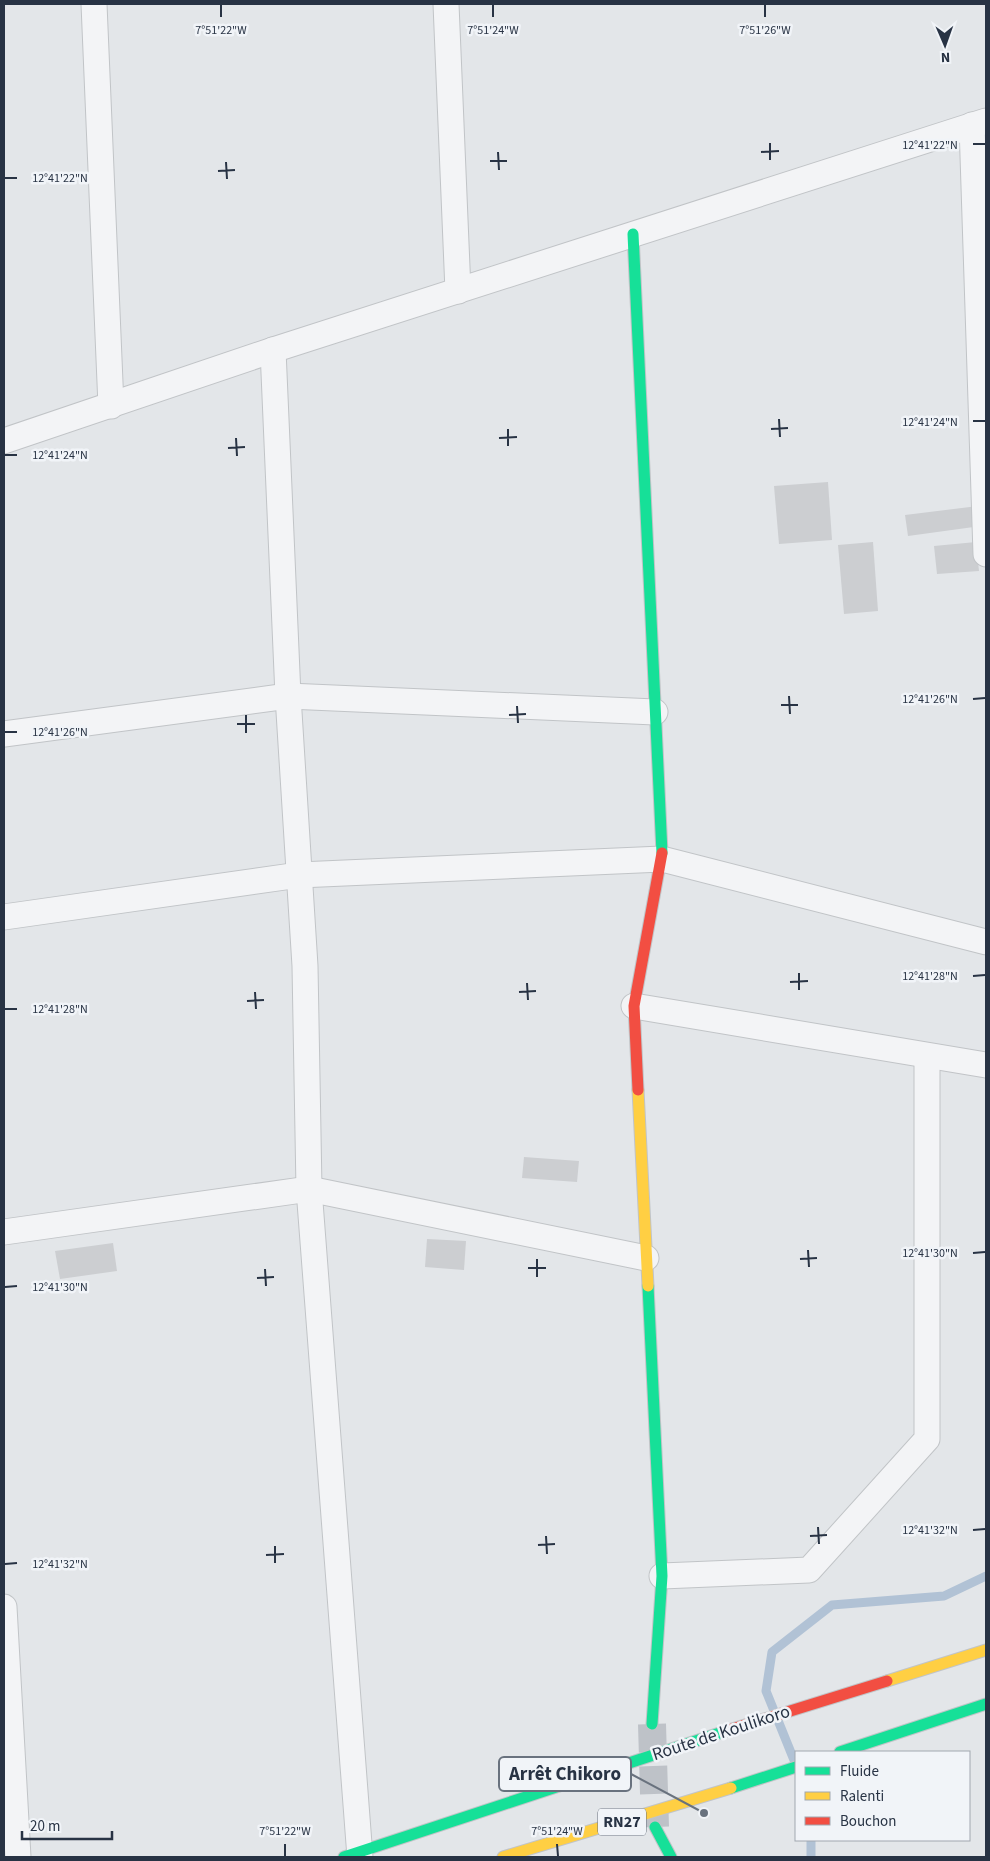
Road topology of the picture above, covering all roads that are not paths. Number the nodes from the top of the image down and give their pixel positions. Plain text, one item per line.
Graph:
1 (94, 4) edge
2 (446, 4) edge
3 (979, 123) edge
4 (633, 234) junction
5 (458, 291) junction
6 (273, 350) junction
7 (111, 406) junction
8 (4, 441) edge
9 (986, 554) edge
10 (288, 696) junction
11 (655, 712) junction
12 (4, 734) edge
13 (662, 859) junction
14 (299, 875) junction
15 (4, 917) edge
16 (986, 942) edge
17 (634, 1006) junction
18 (927, 1056) junction
19 (986, 1066) edge
20 (309, 1189) junction
21 (4, 1232) edge
22 (646, 1258) junction
23 (662, 1576) junction
24 (4, 1607) edge
25 (986, 1650) edge
26 (986, 1704) edge
27 (652, 1724) tunnel mouth
28 (843, 1751) edge
29 (795, 1766) edge
30 (655, 1827) tunnel mouth
31 (354, 1855) edge
32 (18, 1857) edge
33 (503, 1857) edge
34 (671, 1857) edge

1 - 7 street
2 - 5 street
3 - 4 street
3 - 9 street
4 - 5 street
4 - 11 street
5 - 6 street
6 - 7 street
6 - 10 street
7 - 8 street
10 - 11 street
10 - 12 street
10 - 14 street
11 - 13 street
13 - 14 street
13 - 16 street
13 - 17 street
14 - 15 street
14 - 20 street
17 - 18 street
17 - 22 street
18 - 19 street
18 - 23 street
20 - 21 street
20 - 22 street
20 - 31 street
22 - 23 street
23 - 27 street
24 - 32 street
25 - 31 street, Route de Koulikoro
26 - 28 street
29 - 33 street, RN27
30 - 34 street

